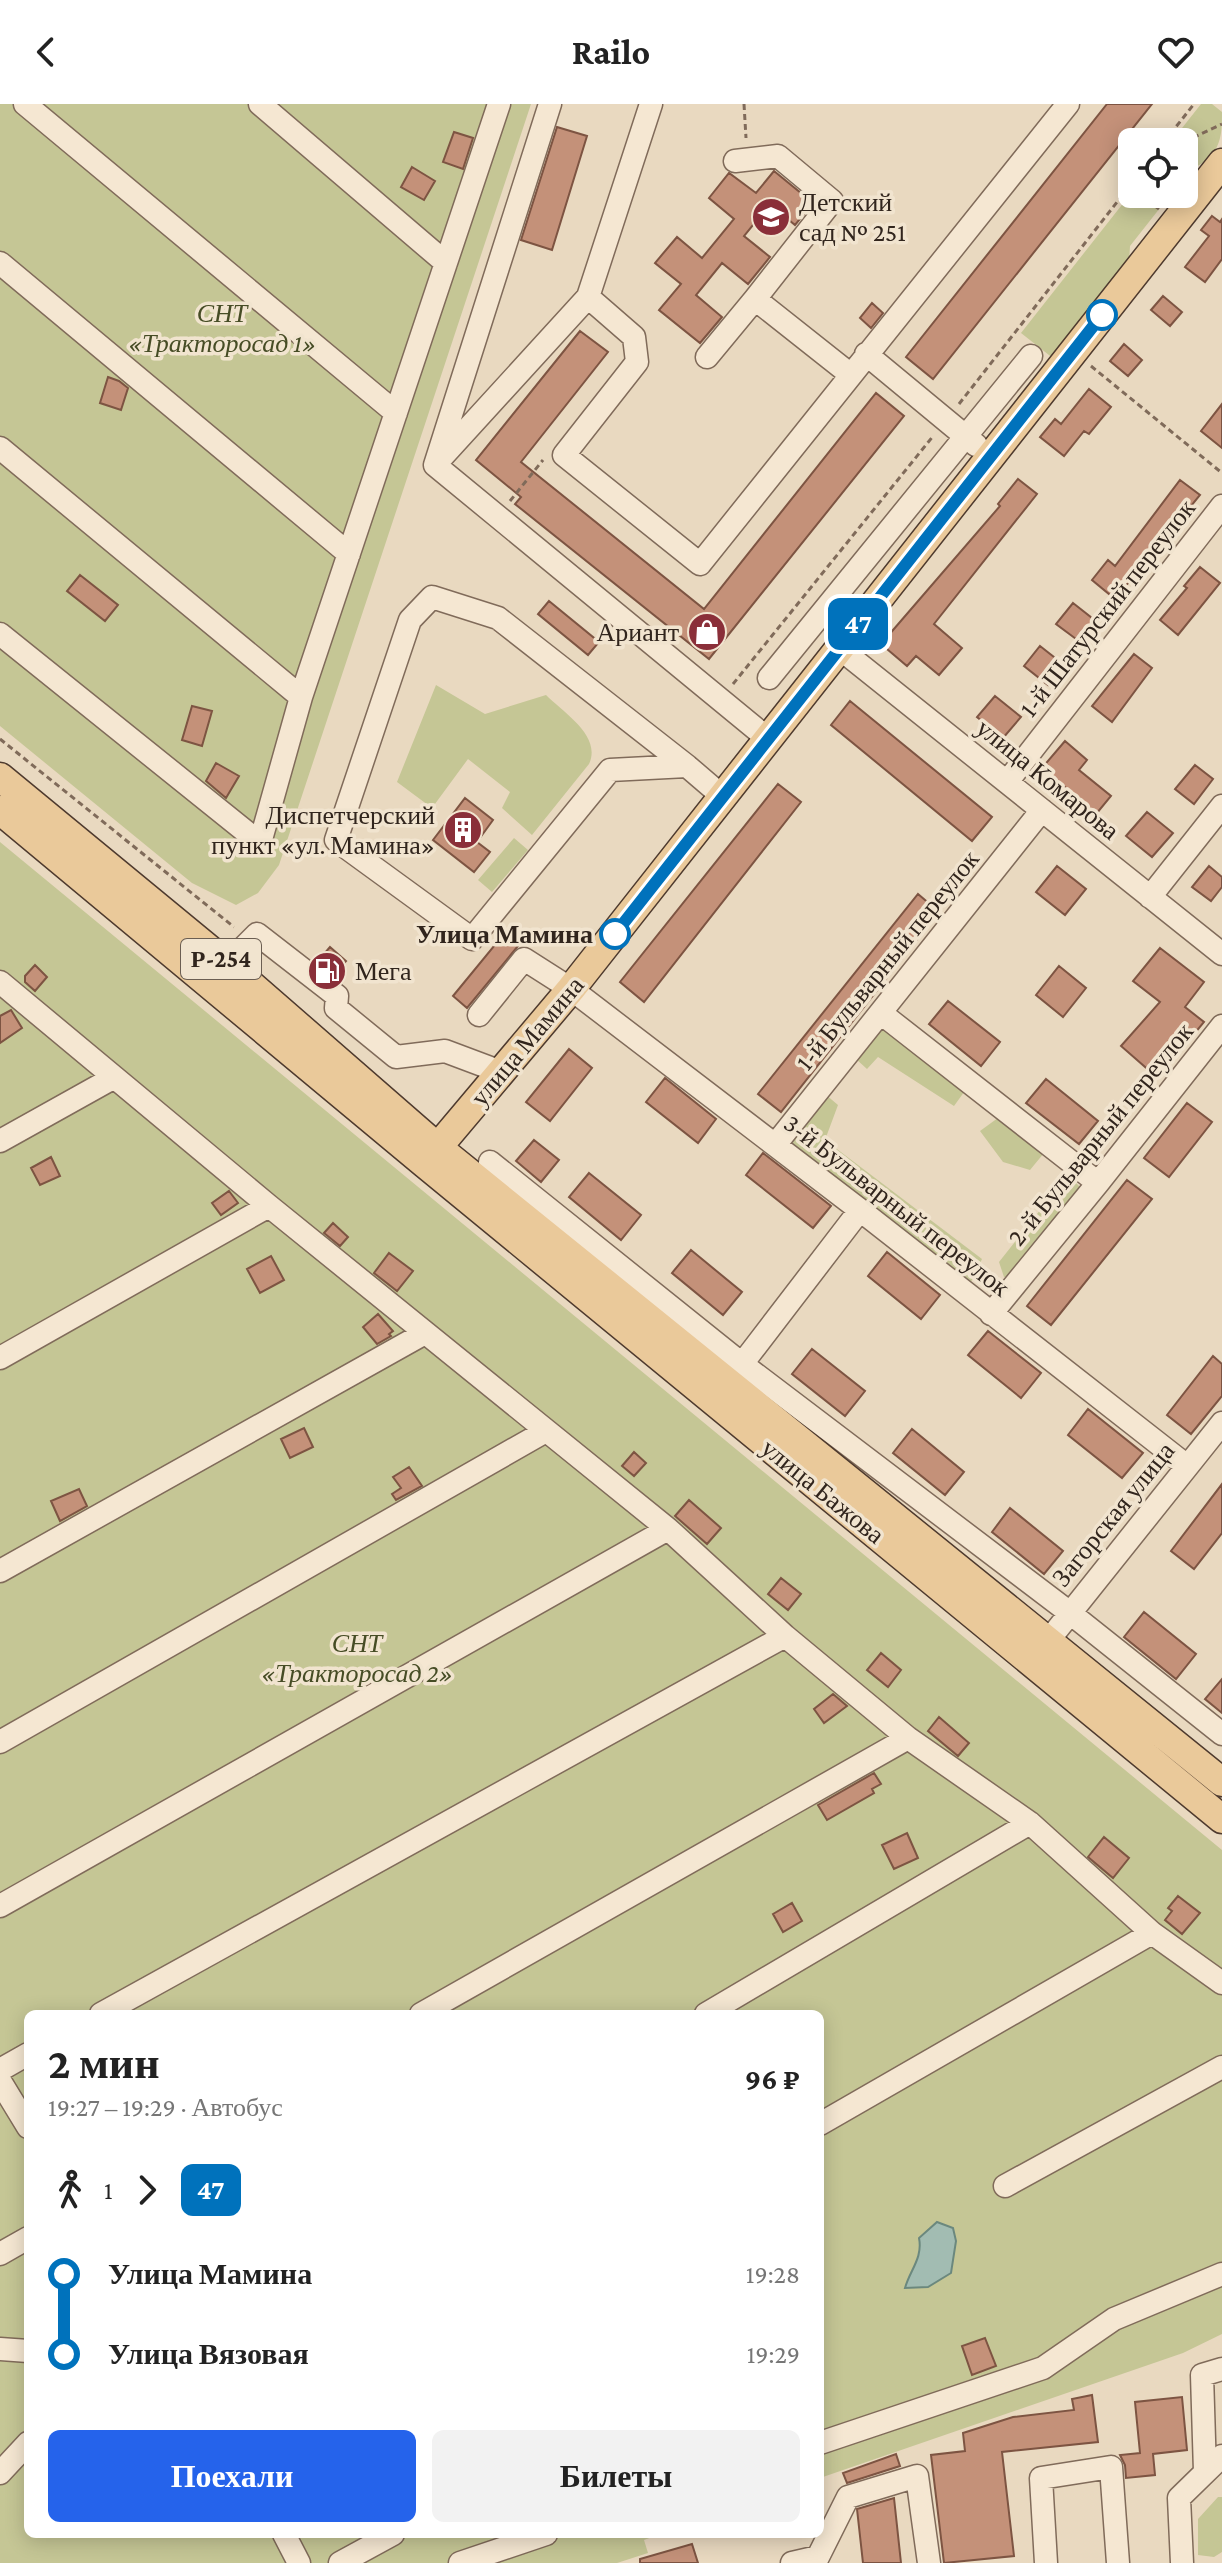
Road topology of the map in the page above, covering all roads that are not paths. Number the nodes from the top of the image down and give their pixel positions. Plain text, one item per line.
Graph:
1 (25, 104) edge
2 (260, 104) edge
3 (499, 104) edge
4 (550, 104) edge
5 (651, 104) edge
6 (1068, 104) edge
7 (735, 161) dead end
8 (1222, 163) edge
9 (0, 263) edge
10 (446, 263) junction
11 (588, 297) junction
12 (755, 299) junction
13 (866, 354) junction
14 (1031, 356) dead end
15 (707, 357) dead end
16 (851, 375) junction
17 (396, 413) junction
18 (966, 437) junction
19 (0, 448) edge
20 (990, 456) junction
21 (435, 465) junction
22 (1222, 506) edge
23 (349, 554) junction
24 (0, 634) edge
25 (839, 648) junction
26 (769, 678) dead end
27 (301, 697) junction
28 (767, 738) junction
29 (687, 766) junction
30 (0, 777) edge
31 (1007, 782) junction
32 (722, 796) junction
33 (1222, 806) edge
34 (0, 810) edge
35 (1042, 810) junction
36 (1150, 897) junction
37 (1222, 954) edge
38 (227, 964) junction
39 (0, 982) edge
40 (571, 989) junction
41 (882, 1014) junction
42 (479, 1015) dead end
43 (1222, 1026) edge
44 (501, 1072) junction
45 (113, 1078) junction
46 (0, 1141) edge
47 (775, 1145) junction
48 (430, 1155) junction
49 (490, 1162) dead end
50 (1098, 1183) junction
51 (269, 1206) junction
52 (860, 1210) junction
53 (991, 1314) junction
54 (425, 1333) junction
55 (0, 1358) edge
56 (742, 1364) junction
57 (1222, 1423) edge
58 (546, 1431) junction
59 (1187, 1466) junction
60 (668, 1529) junction
61 (0, 1571) edge
62 (1070, 1613) junction
63 (785, 1636) junction
64 (1048, 1641) junction
65 (1222, 1734) edge
66 (908, 1738) junction
67 (0, 1742) edge
68 (1222, 1782) edge
69 (1222, 1819) edge
70 (1030, 1823) junction
71 (0, 1906) edge
72 (1152, 1933) junction
73 (1222, 1983) edge
74 (108, 2010) edge
75 (428, 2010) edge
76 (713, 2010) edge
77 (24, 2056) edge
78 (1222, 2067) edge
79 (0, 2070) edge
80 (0, 2081) edge
81 (24, 2120) edge
82 (824, 2122) edge
83 (1005, 2186) dead end
84 (24, 2240) edge
85 (0, 2254) edge
86 (1222, 2274) edge
87 (0, 2349) edge
88 (24, 2351) edge
89 (1222, 2369) edge
90 (824, 2442) edge
91 (24, 2447) edge
92 (1222, 2456) edge
93 (1205, 2472) junction
94 (0, 2473) edge
95 (286, 2538) edge
96 (386, 2538) edge
97 (534, 2538) edge
98 (299, 2563) edge
99 (340, 2563) edge
100 (460, 2563) edge
101 (792, 2563) edge
102 (929, 2563) edge
103 (1046, 2563) edge
104 (1118, 2563) edge
105 (1182, 2563) edge

1 - 17 street
2 - 10 street
3 - 10 street
4 - 21 street
5 - 11 street
6 - 13 street
7 - 12 street
8 - 20 main road, улица Мамина
9 - 23 street
10 - 17 street
11 - 16 street
11 - 21 street
12 - 15 street
12 - 16 street
13 - 16 street
13 - 18 street
14 - 18 street
17 - 23 street
18 - 20 street
18 - 26 street
19 - 27 street
20 - 25 main road, улица Мамина
21 - 28 street
22 - 31 street, 1-й Шатурский переулок
23 - 27 street
24 - 27 street
25 - 28 main road, улица Мамина
25 - 31 street, улица Комарова
28 - 32 main road, улица Мамина
29 - 29 street
29 - 32 street
30 - 38 main road, Р-254
31 - 35 street, улица Комарова
32 - 40 main road, улица Мамина
33 - 36 street
34 - 48 main road, Р-254
35 - 36 street, улица Комарова
35 - 41 street, 1-й Бульварный переулок
36 - 37 street, улица Комарова
38 - 44 street
38 - 48 main road, Р-254
39 - 45 street
40 - 42 street, 3-й Бульварный переулок
40 - 44 main road, улица Мамина
40 - 47 street, 3-й Бульварный переулок
41 - 47 street, 1-й Бульварный переулок
41 - 50 street
43 - 50 street, 2-й Бульварный переулок
44 - 48 main road, улица Мамина
45 - 46 street
45 - 51 street
47 - 52 street, 3-й Бульварный переулок
48 - 64 main road, улица Бажова
48 - 69 main road, улица Бажова
49 - 56 street
50 - 53 street, 2-й Бульварный переулок
51 - 54 street
51 - 55 street
52 - 53 street, 3-й Бульварный переулок
52 - 56 street
53 - 59 street, 3-й Бульварный переулок
54 - 58 street
54 - 61 street
56 - 62 street
57 - 59 street, Загорская улица
58 - 60 street
58 - 67 street
59 - 62 street, Загорская улица
60 - 63 street
60 - 71 street
62 - 64 street, Загорская улица
62 - 65 street
63 - 66 street
63 - 74 street
64 - 68 main road, улица Бажова
66 - 70 street
66 - 75 street
70 - 72 street
70 - 76 street
72 - 73 street
72 - 82 street
77 - 79 street
78 - 83 street
80 - 81 street
84 - 85 street
86 - 90 street
87 - 88 street
89 - 93 street
91 - 94 street
92 - 93 street
93 - 105 street
95 - 98 street
96 - 99 street
97 - 100 street
101 - 102 street
103 - 104 street

